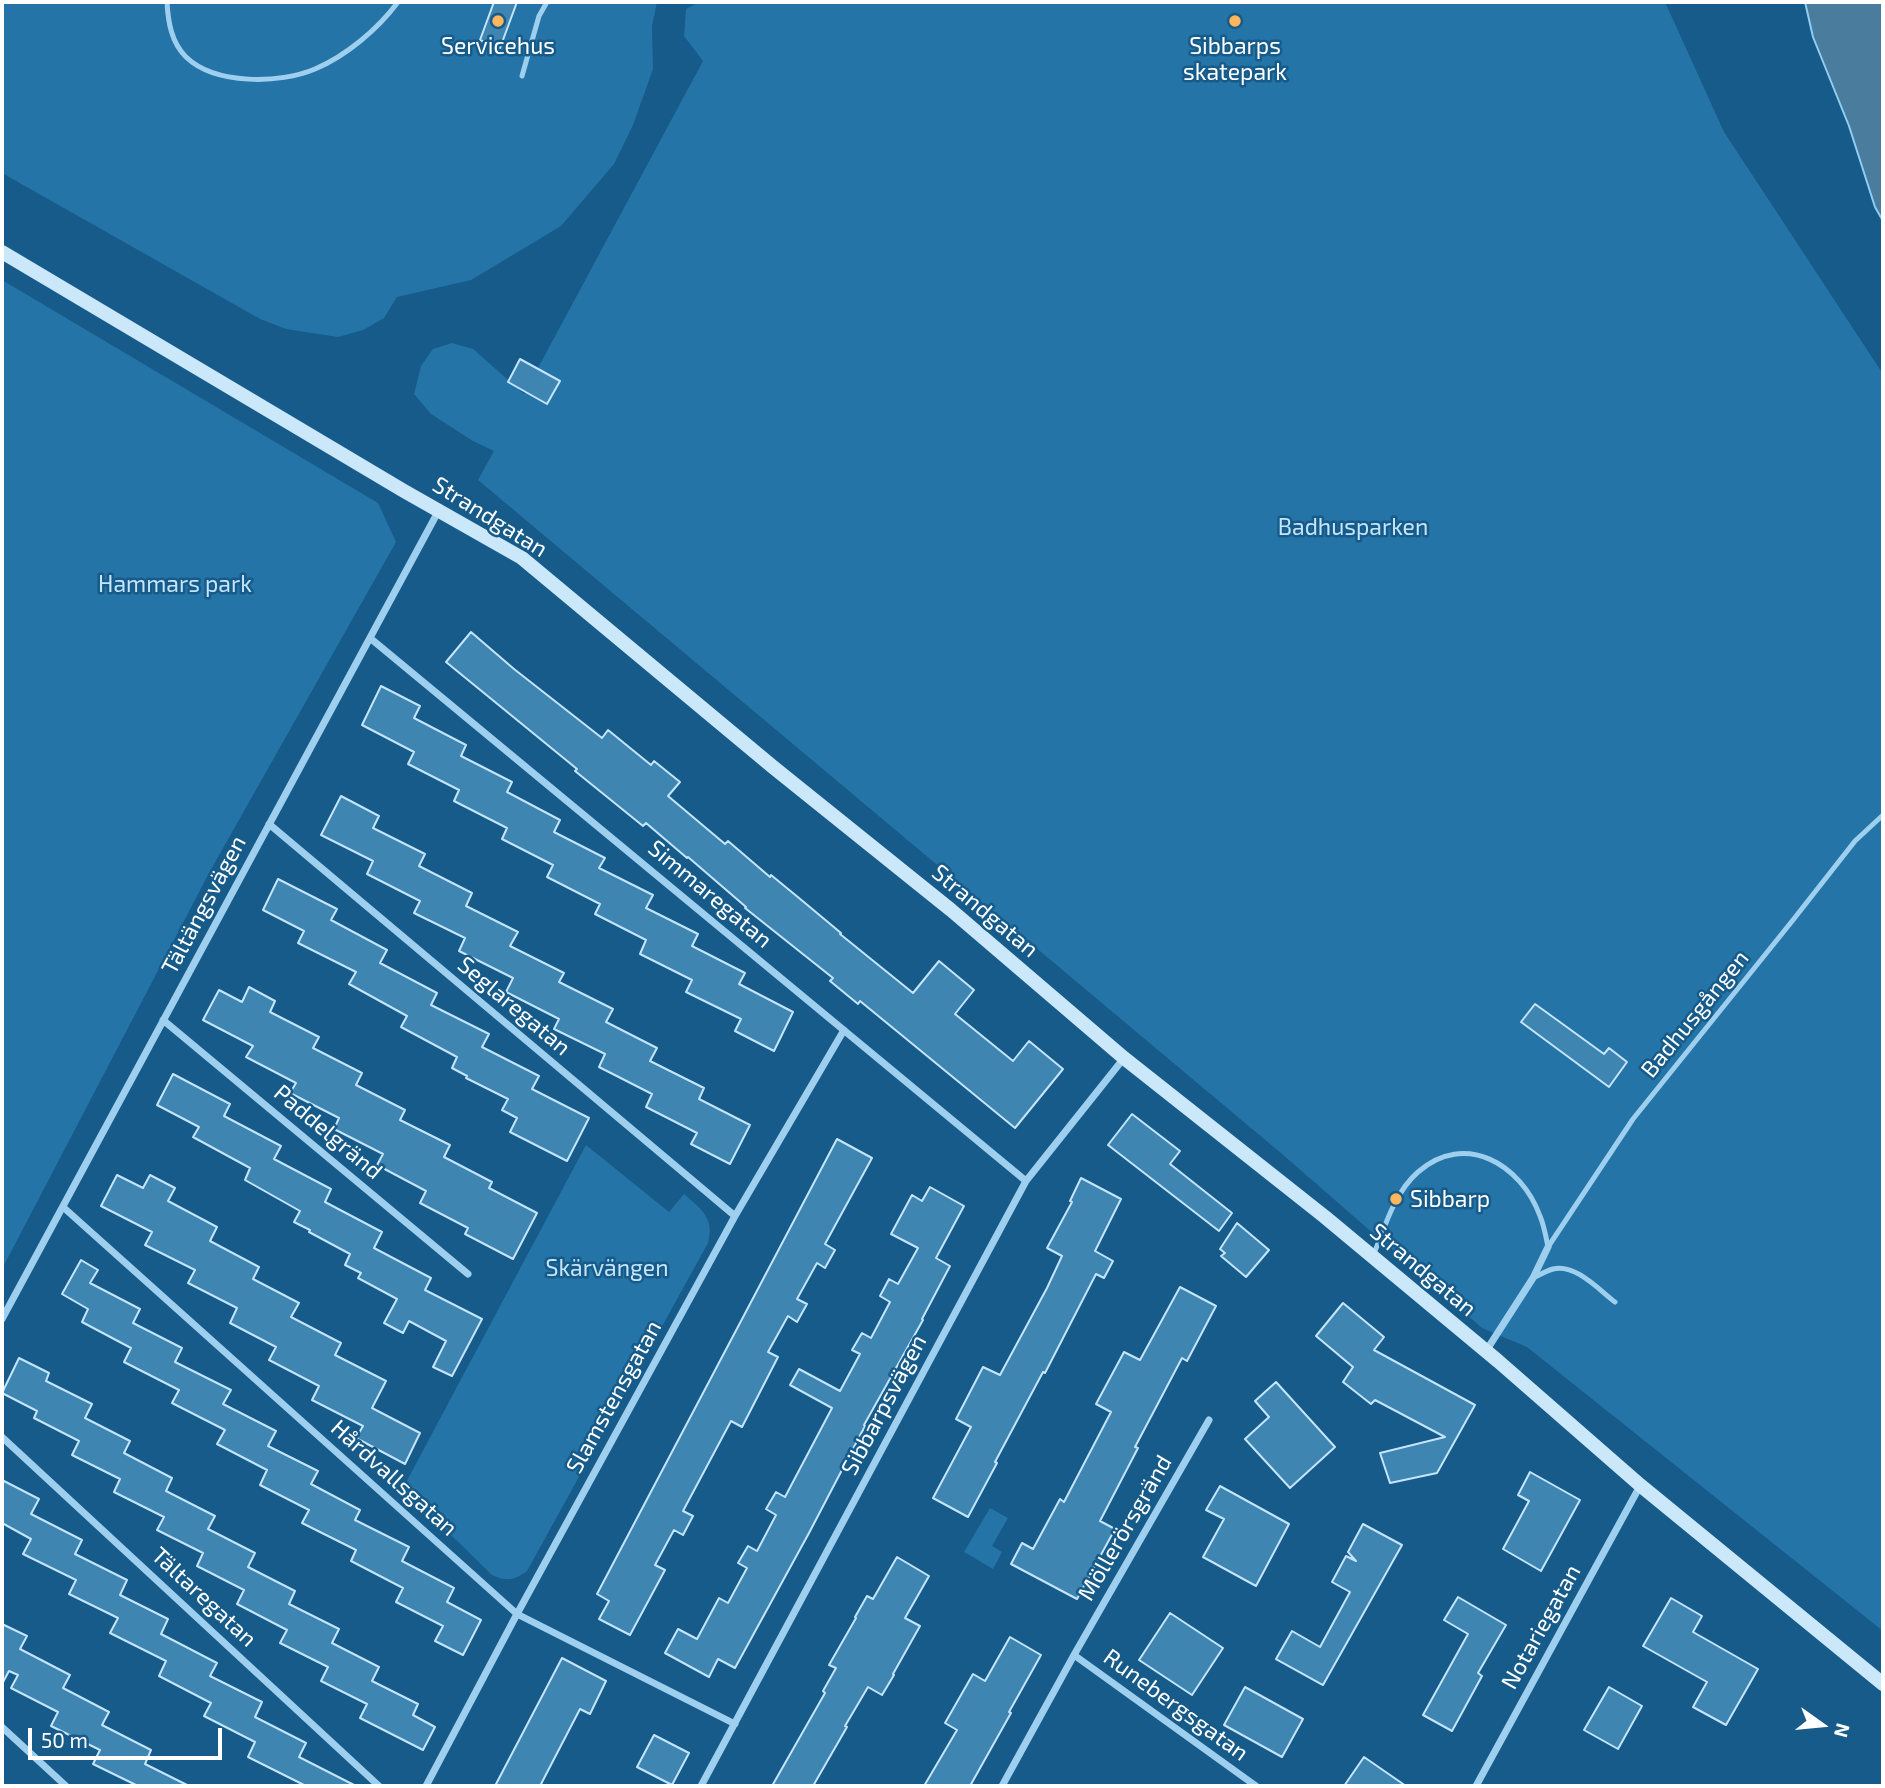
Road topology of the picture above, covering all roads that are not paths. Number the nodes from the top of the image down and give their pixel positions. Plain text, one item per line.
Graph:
1 (167, 2) edge
2 (398, 2) edge
3 (547, 2) edge
4 (522, 76) dead end
5 (2, 252) edge
6 (439, 510) junction
7 (370, 638) junction
8 (1883, 815) edge
9 (269, 824) junction
10 (163, 1020) junction
11 (844, 1030) junction
12 (1124, 1058) junction
13 (1026, 1181) junction
14 (63, 1207) junction
15 (735, 1216) junction
16 (1548, 1247) junction
17 (1373, 1258) junction
18 (468, 1274) dead end
19 (1533, 1278) junction
20 (1615, 1302) dead end
21 (2, 1319) edge
22 (1486, 1352) junction
23 (1209, 1420) dead end
24 (2, 1437) edge
25 (1640, 1485) junction
26 (517, 1614) junction
27 (1074, 1655) junction
28 (1883, 1684) edge
29 (735, 1724) junction
30 (2, 1727) edge
31 (66, 1786) edge
32 (379, 1786) edge
33 (426, 1786) edge
34 (701, 1786) edge
35 (1002, 1786) edge
36 (1256, 1786) edge
37 (1476, 1786) edge

1 - 2 lane
3 - 4 lane
5 - 6 street, Strandgatan
6 - 7 street, Tältängsvägen
6 - 12 street, Strandgatan
7 - 9 street, Tältängsvägen
7 - 11 street, Simmaregatan
8 - 16 lane, Badhusgången
9 - 10 street, Tältängsvägen
9 - 15 street, Seglaregatan
10 - 14 street, Tältängsvägen
10 - 18 street, Paddelgränd
11 - 13 street, Simmaregatan
11 - 15 street, Slamstensgatan
12 - 13 street, Sibbarpsvägen
12 - 17 street, Strandgatan
13 - 29 street, Sibbarpsvägen
14 - 21 street, Tältängsvägen
14 - 26 street, Hårdvallsgatan
15 - 26 street, Slamstensgatan
16 - 17 lane
16 - 19 street
17 - 22 street, Strandgatan
19 - 20 lane
19 - 22 street
22 - 25 street, Strandgatan
23 - 27 street, Möllerörsgränd
24 - 32 street, Tältaregatan
25 - 28 street, Strandgatan
25 - 37 street, Notariegatan
26 - 29 street, Hårdvallsgatan
26 - 33 street, Slamstensgatan
27 - 35 street, Möllerörsgränd
27 - 36 street, Runebergsgatan
29 - 34 street, Sibbarpsvägen
30 - 31 street

